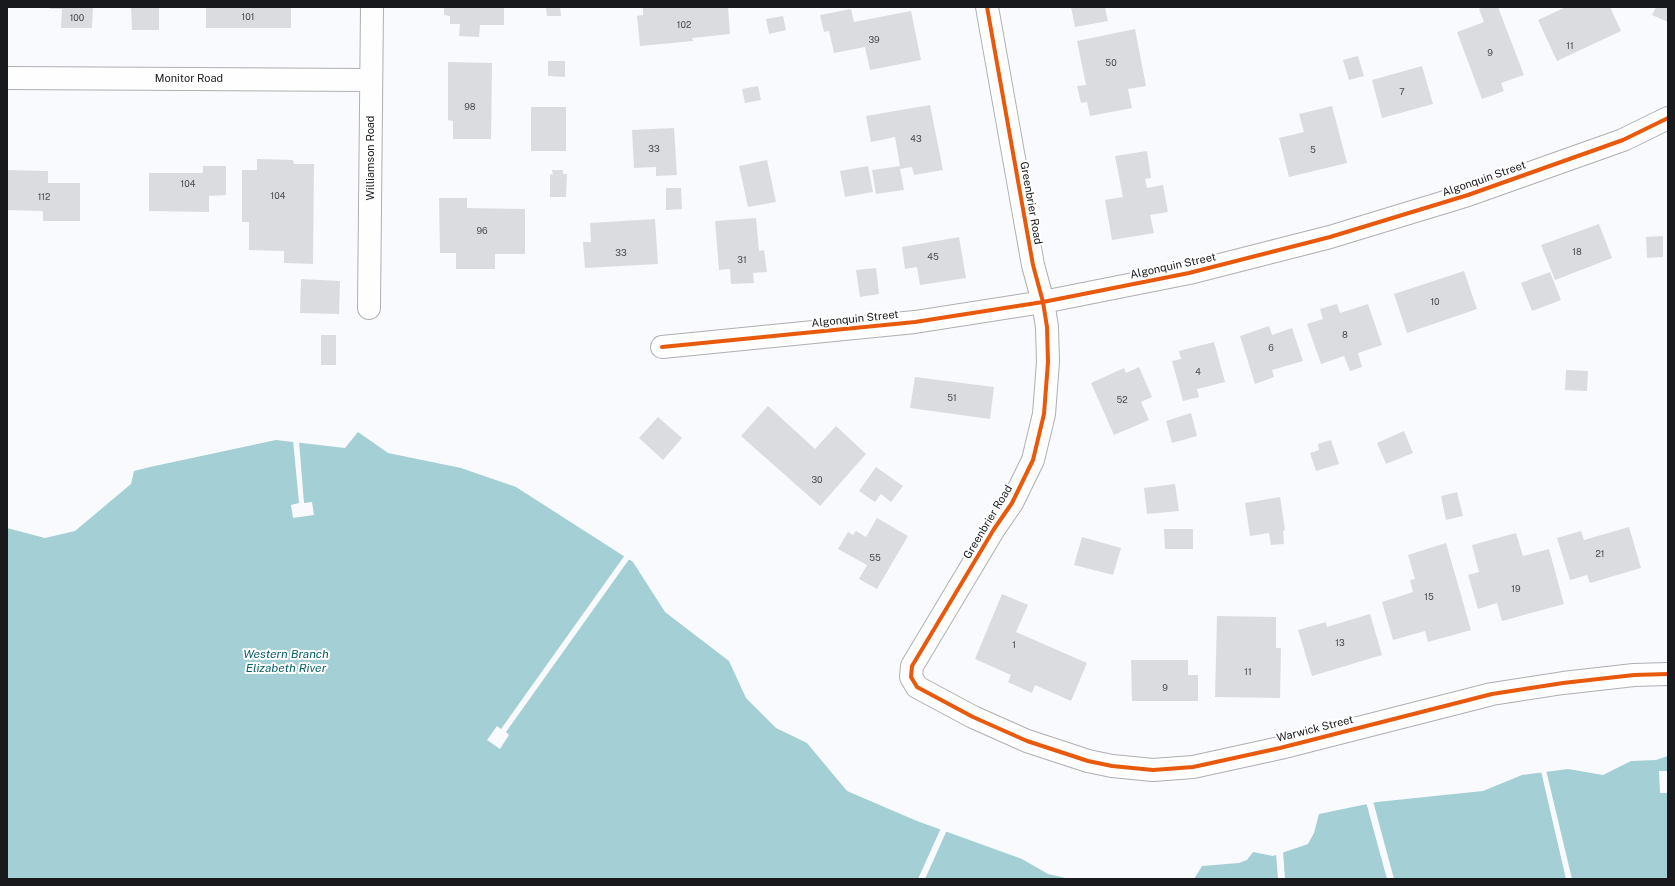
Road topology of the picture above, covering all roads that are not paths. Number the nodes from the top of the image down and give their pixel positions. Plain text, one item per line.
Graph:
1 (372, 7) edge
2 (987, 7) edge
3 (7, 78) edge
4 (371, 80) junction
5 (1668, 118) edge
6 (1043, 302) junction
7 (369, 308) dead end
8 (662, 347) dead end
9 (1668, 674) edge
10 (973, 717) joint

1 - 4 street, Williamson Road
2 - 6 street, Greenbrier Road
3 - 4 street, Monitor Road
4 - 7 street, Williamson Road
5 - 6 street, Algonquin Street
6 - 8 street, Algonquin Street
6 - 10 street, Greenbrier Road
9 - 10 street, Warwick Street

